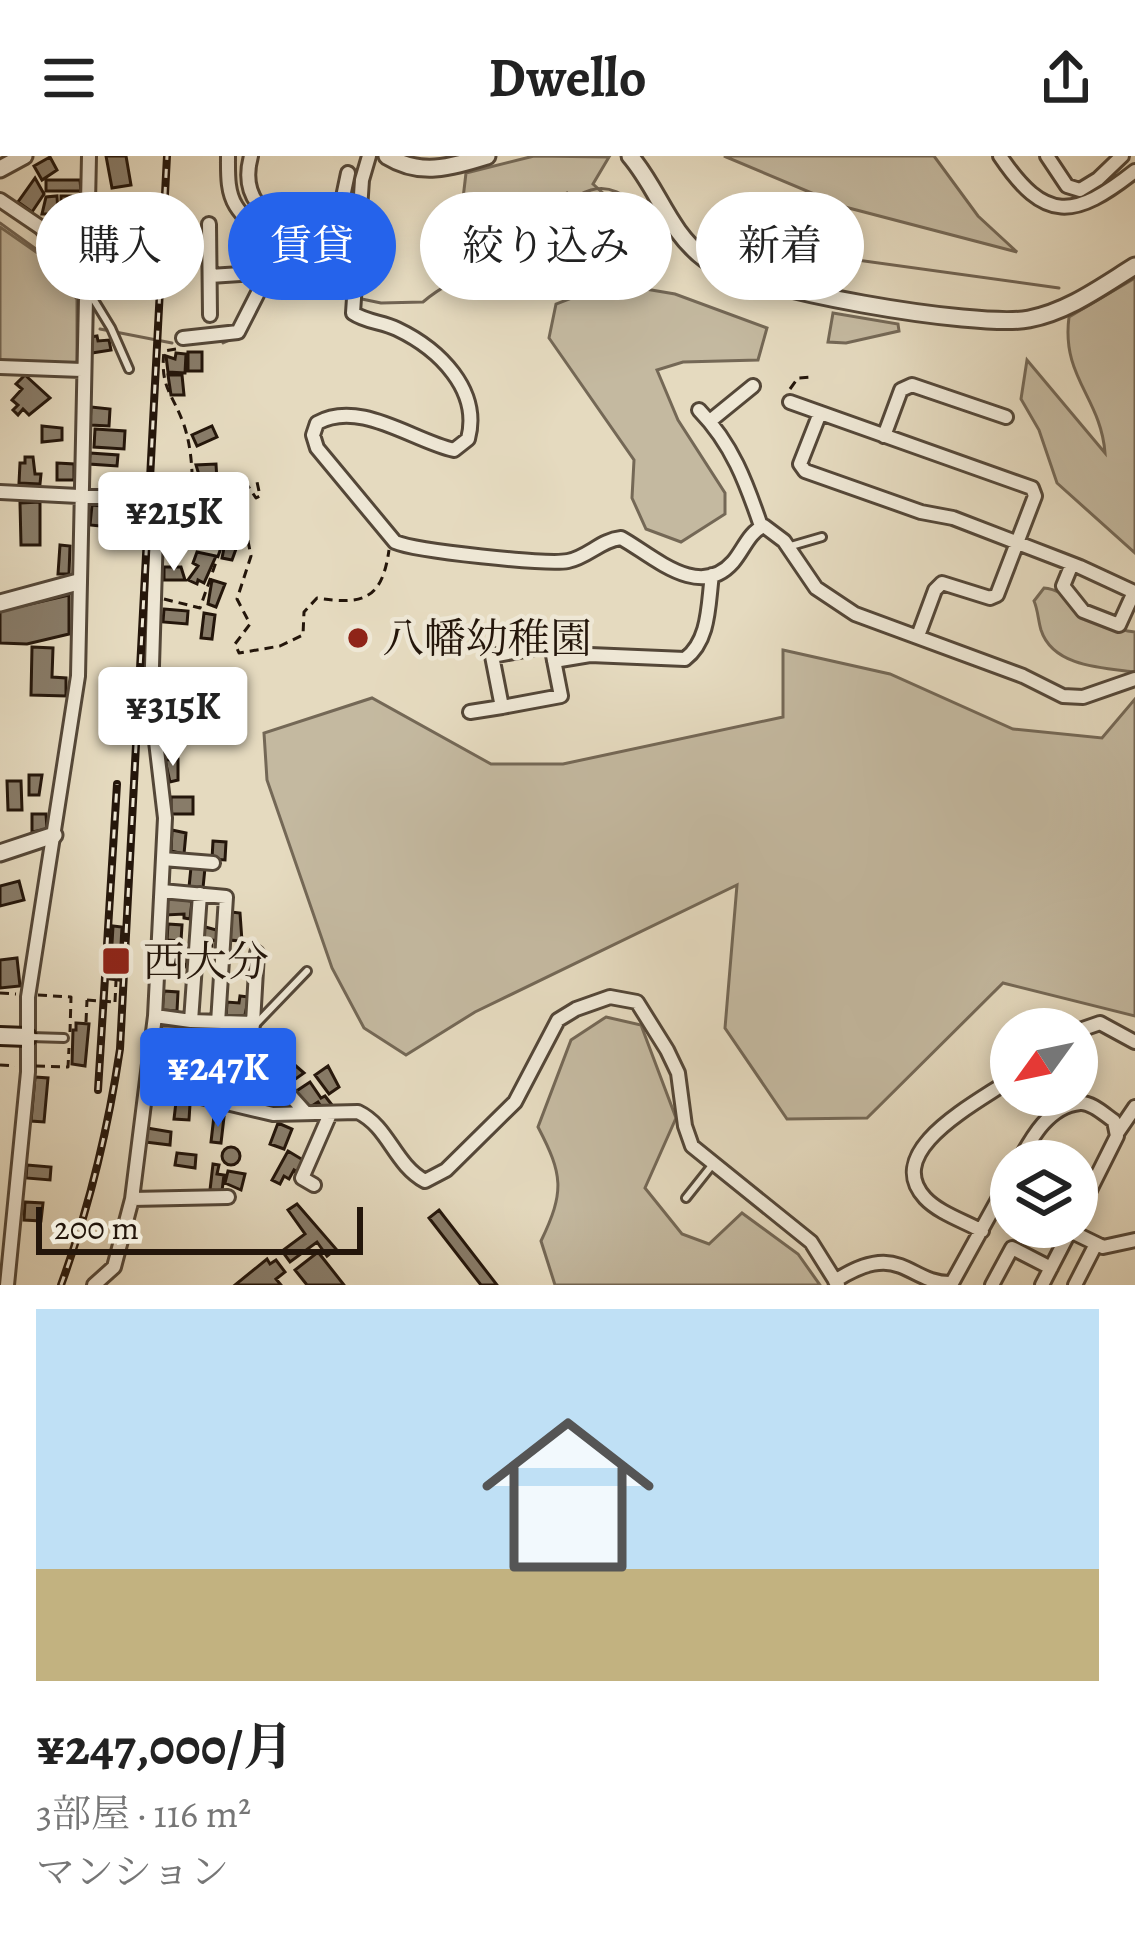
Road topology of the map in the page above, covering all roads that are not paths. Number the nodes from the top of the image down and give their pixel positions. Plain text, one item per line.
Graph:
1 (1, 156) edge
2 (24, 156) edge
3 (88, 156) edge
4 (228, 156) edge
5 (251, 156) edge
6 (369, 156) edge
7 (387, 156) edge
8 (487, 156) edge
9 (630, 156) edge
10 (1000, 156) edge
11 (1047, 156) edge
12 (1117, 158) edge
13 (0, 167) edge
14 (1135, 171) edge
15 (349, 173) dead end
16 (87, 192) edge
17 (251, 192) edge
18 (345, 192) edge
19 (0, 200) edge
20 (36, 224) edge
21 (209, 224) dead end
22 (1135, 266) edge
23 (210, 275) junction
24 (85, 300) edge
25 (94, 300) edge
26 (254, 300) edge
27 (210, 315) dead end
28 (183, 338) road end
29 (0, 367) edge
30 (129, 369) dead end
31 (82, 370) junction
32 (753, 386) dead end
33 (790, 402) road end
34 (699, 410) dead end
35 (820, 413) junction
36 (1006, 417) dead end
37 (710, 421) junction
38 (884, 436) junction
39 (0, 492) edge
40 (80, 494) junction
41 (761, 526) junction
42 (822, 537) dead end
43 (1016, 544) junction
44 (788, 547) junction
45 (1072, 564) junction
46 (712, 575) junction
47 (78, 582) junction
48 (0, 602) edge
49 (918, 636) junction
50 (554, 661) junction
51 (1135, 679) edge
52 (502, 707) junction
53 (470, 712) dead end
54 (54, 835) junction
55 (0, 853) edge
56 (164, 859) junction
57 (213, 863) dead end
58 (162, 891) junction
59 (200, 894) junction
60 (257, 953) dead end
61 (308, 971) dead end
62 (155, 1016) junction
63 (191, 1022) junction
64 (218, 1023) junction
65 (1098, 1023) edge
66 (253, 1024) junction
67 (0, 1036) edge
68 (26, 1037) junction
69 (64, 1038) dead end
70 (1135, 1042) edge
71 (146, 1091) junction
72 (990, 1094) edge
73 (1135, 1107) edge
74 (306, 1113) junction
75 (329, 1114) junction
76 (1118, 1132) junction
77 (1031, 1140) edge
78 (713, 1164) junction
79 (1098, 1173) edge
80 (314, 1185) dead end
81 (228, 1197) dead end
82 (686, 1198) dead end
83 (132, 1199) junction
84 (990, 1216) edge
85 (982, 1231) junction
86 (1135, 1240) edge
87 (1098, 1245) edge
88 (1061, 1248) edge
89 (1094, 1248) edge
90 (5, 1251) edge
91 (1051, 1268) junction
92 (837, 1283) edge
93 (937, 1284) edge
94 (8, 1285) edge
95 (94, 1285) edge
96 (992, 1285) edge
97 (1042, 1285) edge
98 (1075, 1285) edge

1 - 13 street
2 - 13 street
3 - 16 street
4 - 23 street
5 - 17 street
6 - 46 street
7 - 8 street
9 - 22 street
10 - 14 street
11 - 12 street
15 - 18 street
19 - 20 street
21 - 23 street
23 - 27 street
24 - 31 street
25 - 30 lane
26 - 28 street
29 - 31 street
31 - 40 street
32 - 37 street
33 - 35 street
34 - 37 street
35 - 38 street
35 - 43 street
36 - 38 street
37 - 41 street
38 - 43 street
39 - 40 street
40 - 47 street
40 - 56 street
41 - 44 street
41 - 46 street
42 - 44 lane
43 - 45 street
43 - 49 street
44 - 49 street
45 - 45 street
46 - 50 street
47 - 48 street
47 - 54 street
49 - 51 street
50 - 52 street
50 - 52 street
52 - 53 street
54 - 55 street
54 - 68 street
56 - 57 street
56 - 58 street
58 - 59 street
58 - 62 street
59 - 63 street
59 - 64 street
60 - 66 street
61 - 66 lane
62 - 63 street
62 - 71 street
63 - 64 street
64 - 66 street
65 - 70 street
66 - 74 street
67 - 68 main road
68 - 69 lane
68 - 90 street
71 - 74 street
71 - 83 street
72 - 85 street
73 - 76 street
74 - 75 street
75 - 78 street
75 - 80 street
76 - 77 street
76 - 79 street
78 - 82 lane
78 - 92 street
81 - 83 street
83 - 95 street
84 - 85 street
85 - 93 street
86 - 87 street
88 - 91 street
89 - 98 street
90 - 94 street
91 - 96 street
91 - 97 street
92 - 93 street

